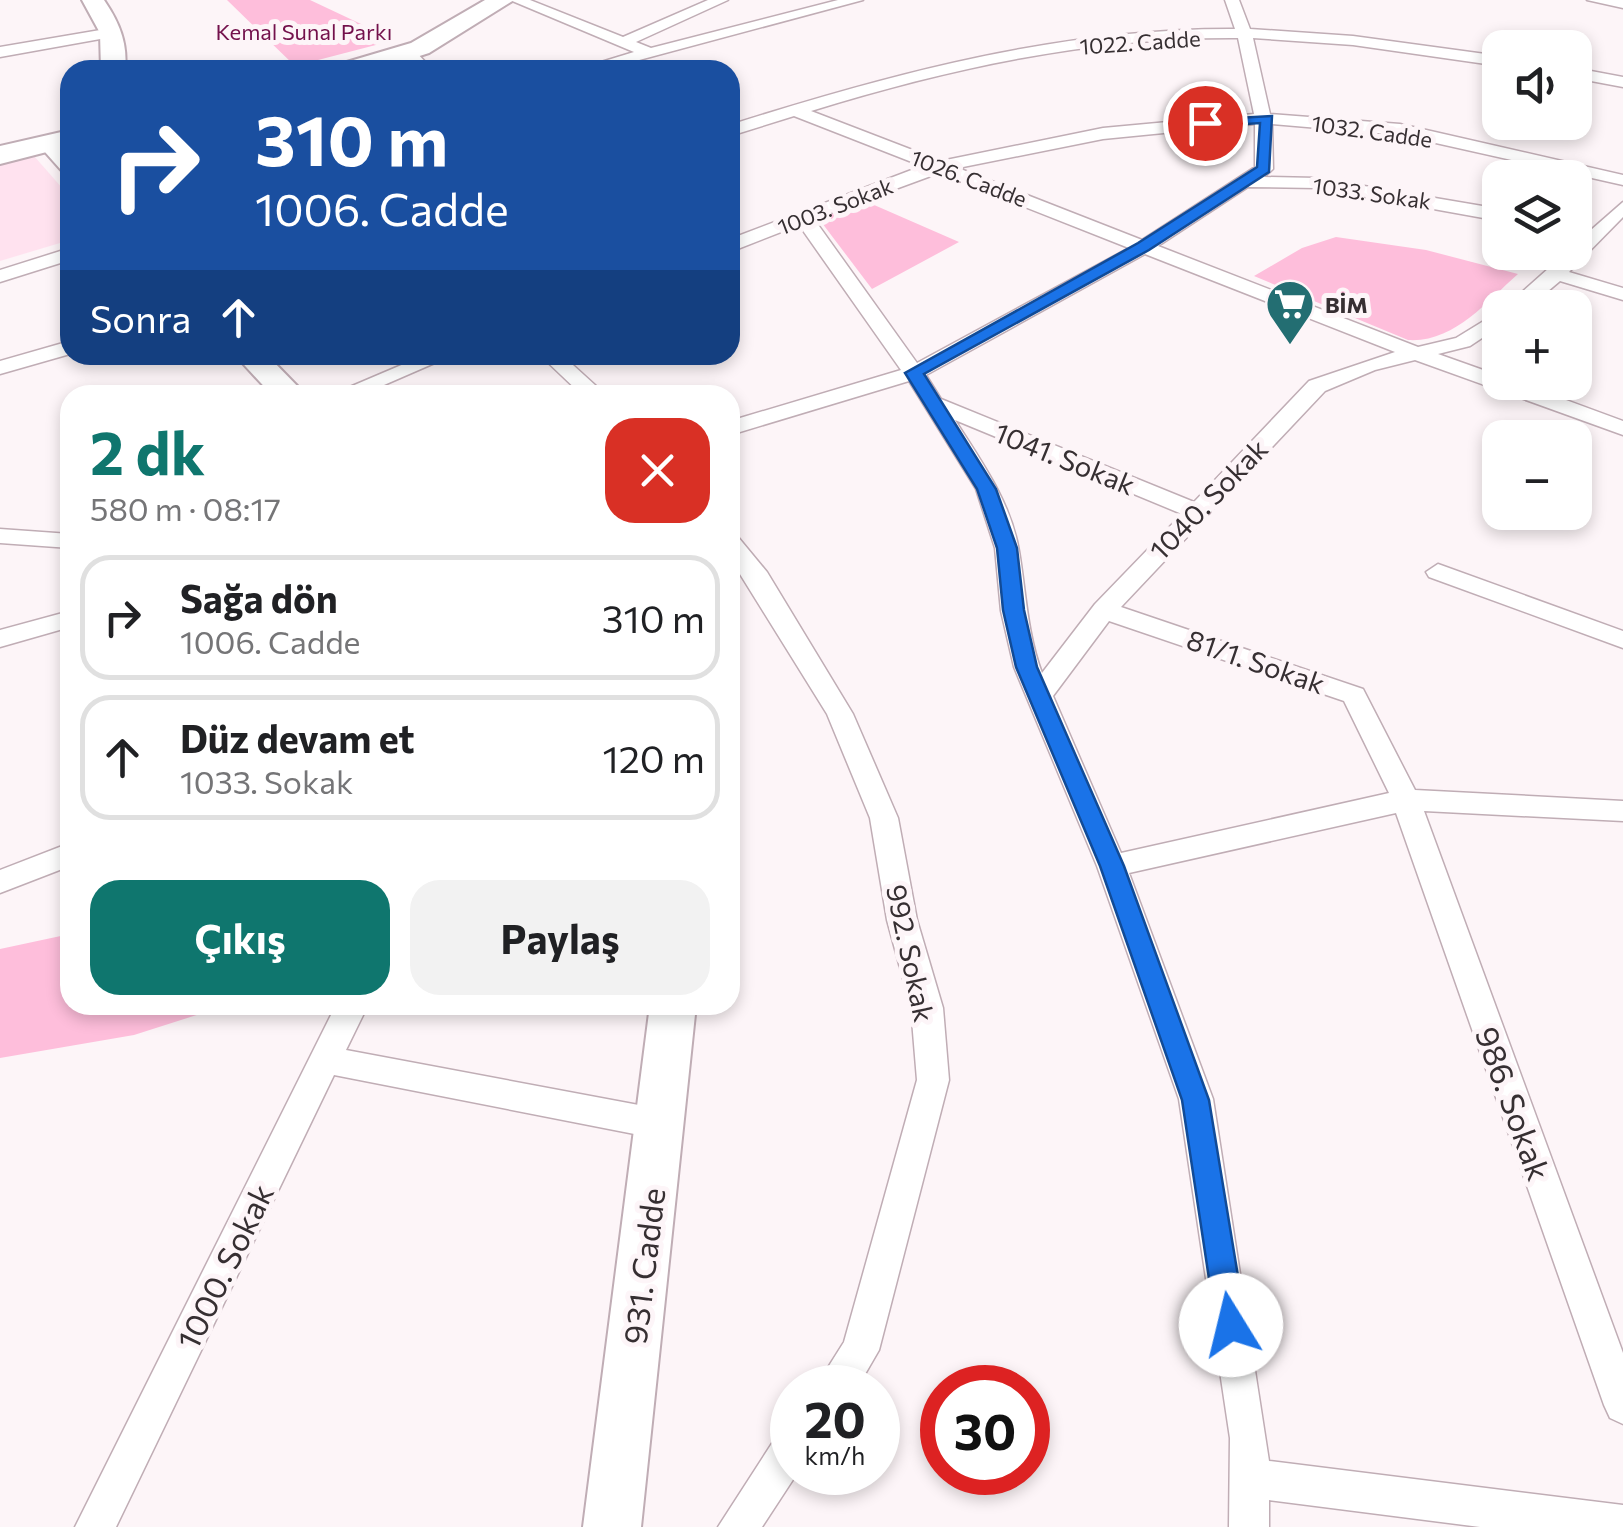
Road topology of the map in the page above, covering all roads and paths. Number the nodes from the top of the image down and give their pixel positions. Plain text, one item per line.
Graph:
1 (93, 0) edge
2 (502, 0) edge
3 (516, 0) edge
4 (721, 0) edge
5 (856, 0) edge
6 (1232, 0) edge
7 (1594, 0) edge
8 (1623, 4) edge
9 (112, 33) junction
10 (1246, 36) junction
11 (624, 42) junction
12 (0, 52) edge
13 (647, 52) junction
14 (1482, 58) edge
15 (114, 60) edge
16 (418, 60) edge
17 (619, 60) edge
18 (1592, 77) edge
19 (1623, 82) edge
20 (794, 110) junction
21 (1267, 119) junction
22 (740, 129) edge
23 (60, 140) edge
24 (0, 155) edge
25 (940, 167) junction
26 (1623, 180) edge
27 (1243, 182) junction
28 (1623, 207) edge
29 (1482, 212) edge
30 (804, 218) junction
31 (1592, 231) edge
32 (740, 242) edge
33 (1144, 246) junction
34 (60, 257) edge
35 (1559, 270) edge
36 (1556, 274) junction
37 (0, 276) edge
38 (1536, 290) edge
39 (1623, 294) edge
40 (1482, 329) edge
41 (60, 349) edge
42 (1414, 353) junction
43 (260, 365) edge
44 (410, 365) edge
45 (561, 365) edge
46 (0, 368) edge
47 (914, 373) junction
48 (280, 385) edge
49 (365, 385) edge
50 (584, 385) edge
51 (934, 404) junction
52 (740, 425) edge
53 (1623, 428) edge
54 (1196, 511) junction
55 (0, 536) edge
56 (60, 540) edge
57 (740, 555) edge
58 (1438, 572) dead end
59 (1104, 610) junction
60 (60, 622) edge
61 (0, 639) edge
62 (1623, 640) edge
63 (1039, 696) junction
64 (1406, 800) junction
65 (1623, 811) edge
66 (60, 858) edge
67 (1112, 866) junction
68 (0, 882) edge
69 (347, 1015) edge
70 (673, 1015) edge
71 (326, 1060) junction
72 (660, 1124) junction
73 (850, 1365) edge
74 (1623, 1405) edge
75 (1249, 1478) junction
76 (770, 1480) edge
77 (1623, 1524) edge
78 (95, 1527) edge
79 (612, 1527) edge
80 (738, 1527) edge
81 (1250, 1527) edge

1 - 9 main road
2 - 16 main road
3 - 11 street
4 - 11 street
5 - 13 street
6 - 10 street
7 - 8 street
9 - 12 street
9 - 15 main road
10 - 14 street, 1022. Cadde
10 - 20 street, 1022. Cadde
10 - 21 street
11 - 13 street
13 - 17 street
18 - 19 street
20 - 22 street, 1022. Cadde
20 - 25 street, 1026. Cadde
21 - 25 street, 1032. Cadde
21 - 26 street, 1032. Cadde
21 - 27 street
23 - 24 main road
25 - 30 street, 1003. Sokak
25 - 33 street, 1026. Cadde
27 - 29 street, 1033. Sokak
27 - 33 street
28 - 31 street
30 - 32 street, 1003. Sokak
30 - 47 street
33 - 42 street, 1026. Cadde
33 - 47 street
34 - 37 street
35 - 36 street
36 - 38 street
36 - 39 street
40 - 42 street, 1040. Sokak
41 - 46 street
42 - 53 street, 1026. Cadde
42 - 54 street, 1040. Sokak
43 - 48 main road
44 - 49 street
45 - 50 street
47 - 51 street
47 - 52 street
51 - 54 street, 1041. Sokak
51 - 63 street
54 - 59 street, 1040. Sokak
55 - 56 street
57 - 73 street, 992. Sokak
58 - 62 street
59 - 63 street, 1040. Sokak
59 - 64 street, 81/1. Sokak
60 - 61 street
63 - 67 street
64 - 65 street
64 - 67 street
64 - 74 street, 986. Sokak
66 - 68 street
67 - 75 street
69 - 71 street, 1000. Sokak
70 - 72 main road, 931. Cadde
71 - 72 street
71 - 78 street, 1000. Sokak
72 - 79 main road, 931. Cadde
75 - 77 street
75 - 81 street
76 - 80 street

